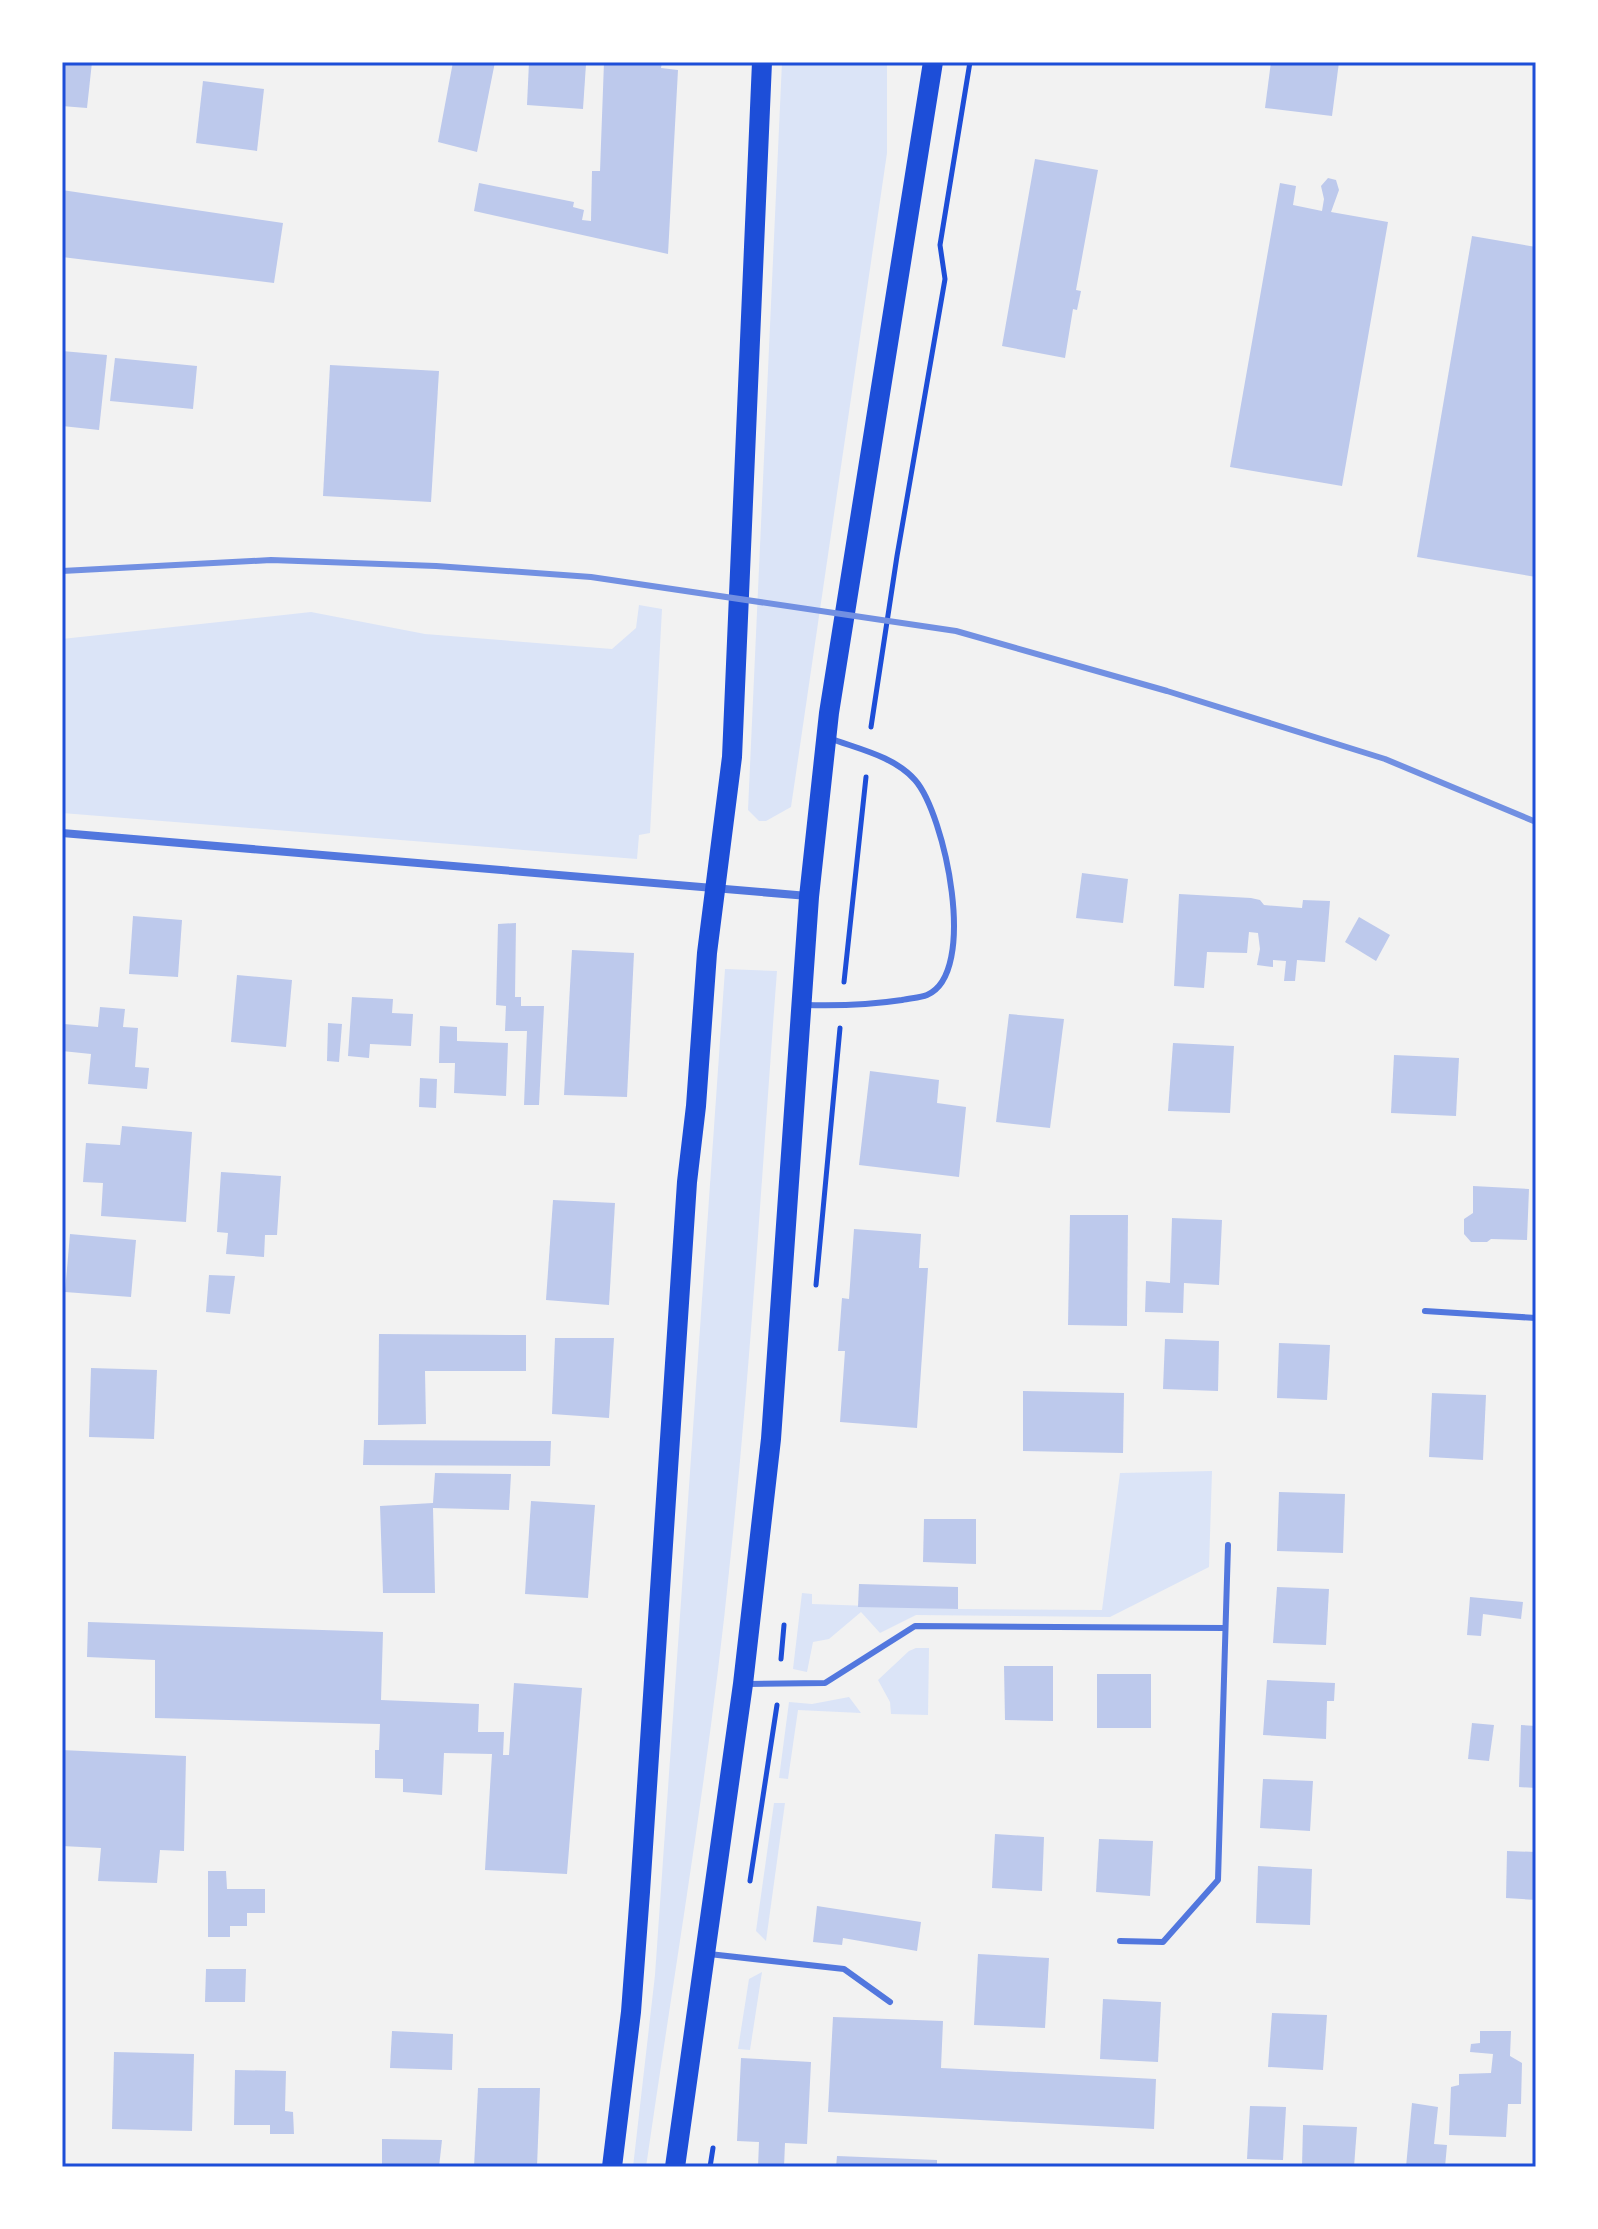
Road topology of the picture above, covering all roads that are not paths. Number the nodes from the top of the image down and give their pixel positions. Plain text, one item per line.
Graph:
1 (762, 62) edge
2 (933, 62) edge
3 (826, 737) junction
4 (62, 833) edge
5 (717, 888) junction
6 (809, 897) junction
7 (802, 1005) junction
8 (1425, 1311) dead end
9 (1536, 1318) edge
10 (1228, 1545) dead end
11 (1224, 1628) junction
12 (743, 1684) junction
13 (1120, 1941) dead end
14 (705, 1954) junction
15 (890, 2002) dead end
16 (612, 2167) edge
17 (675, 2167) edge

1 - 5 main road
2 - 3 main road
3 - 6 main road
3 - 7 lane
4 - 5 street
5 - 6 street
5 - 16 main road
6 - 7 main road
7 - 12 main road
8 - 9 lane
10 - 11 lane
11 - 12 lane
11 - 13 lane
12 - 14 main road
14 - 15 lane
14 - 17 main road

